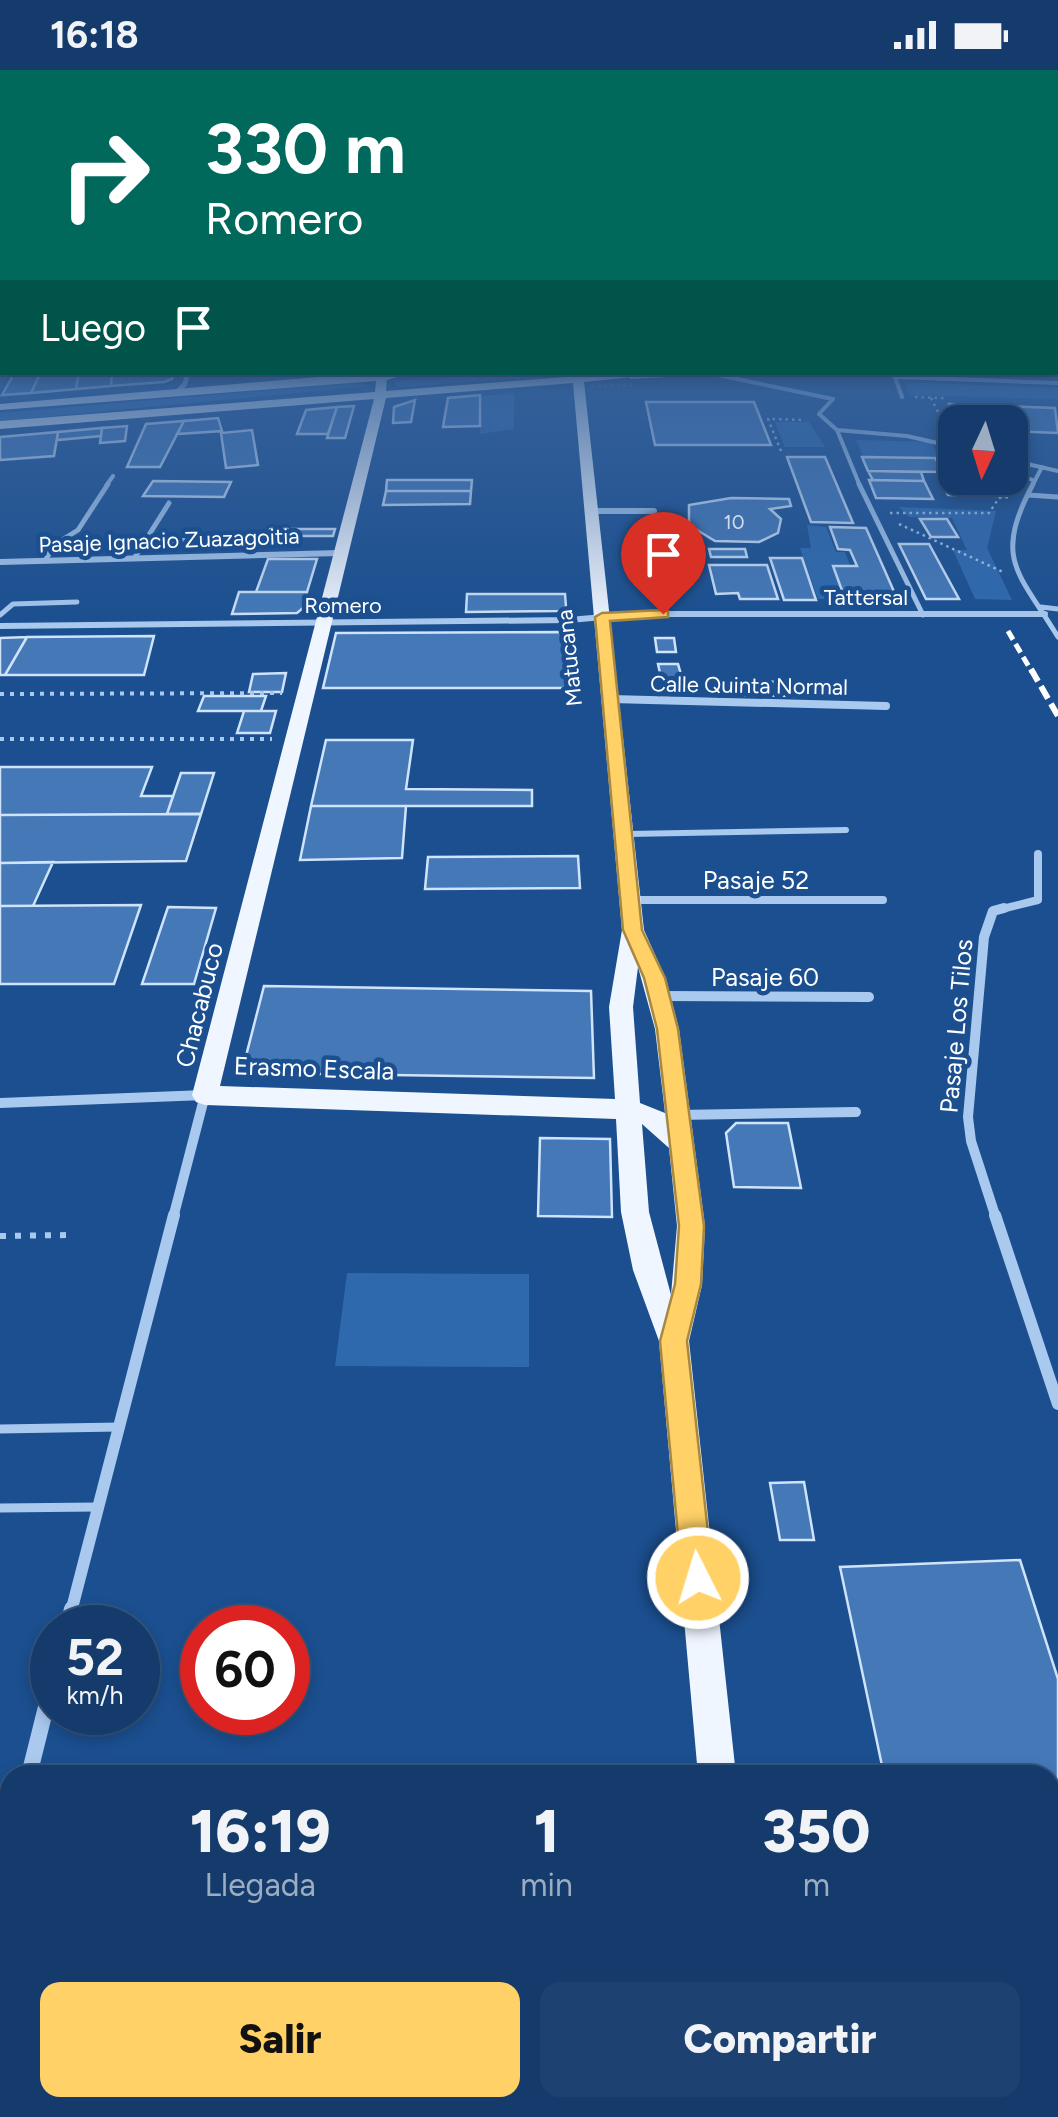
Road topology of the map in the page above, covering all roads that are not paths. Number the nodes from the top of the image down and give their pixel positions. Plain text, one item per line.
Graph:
1 (372, 436) edge
2 (584, 436) edge
3 (838, 436) edge
4 (901, 436) edge
5 (938, 443) edge
6 (1028, 464) edge
7 (1042, 467) junction
8 (1058, 471) edge
9 (113, 476) dead end
10 (1028, 478) edge
11 (1034, 480) junction
12 (1028, 496) junction
13 (1058, 496) edge
14 (170, 503) dead end
15 (654, 510) dead end
16 (592, 511) junction
17 (223, 540) dead end
18 (145, 541) junction
19 (339, 553) junction
20 (135, 557) junction
21 (44, 561) junction
22 (0, 562) edge
23 (77, 602) dead end
24 (1058, 609) edge
25 (1043, 611) junction
26 (687, 614) joint
27 (923, 614) junction
28 (0, 615) edge
29 (602, 617) junction
30 (323, 623) junction
31 (0, 626) edge
32 (1058, 637) edge
33 (611, 699) junction
34 (886, 706) dead end
35 (846, 830) dead end
36 (623, 834) junction
37 (1038, 854) dead end
38 (630, 900) junction
39 (883, 900) dead end
40 (632, 930) junction
41 (660, 996) junction
42 (870, 997) dead end
43 (205, 1095) junction
44 (0, 1104) edge
45 (627, 1109) junction
46 (856, 1112) dead end
47 (678, 1114) junction
48 (682, 1145) junction
49 (674, 1341) junction
50 (1058, 1404) edge
51 (119, 1427) junction
52 (0, 1429) edge
53 (98, 1506) junction
54 (0, 1508) edge
55 (73, 1605) edge
56 (39, 1735) edge
57 (32, 1765) edge
58 (717, 1765) edge

1 - 19 main road, Chacabuco
2 - 16 main road, Matucana
3 - 27 lane
4 - 5 street
6 - 7 street
7 - 8 street
7 - 11 lane
9 - 21 lane
10 - 11 lane
11 - 12 lane
12 - 13 lane
12 - 25 lane
14 - 18 lane
15 - 16 street
16 - 29 main road, Matucana
17 - 18 lane
18 - 20 lane
19 - 20 street, Pasaje Ignacio Zuazagoitia
19 - 30 main road, Chacabuco
20 - 21 street, Pasaje Ignacio Zuazagoitia
21 - 22 street, Pasaje Ignacio Zuazagoitia
23 - 28 lane
24 - 25 lane
25 - 27 street, Tattersal
25 - 32 lane
26 - 27 street, Tattersal
26 - 29 street, Romero
29 - 30 street, Romero
29 - 33 main road, Matucana
30 - 31 street, Romero
30 - 43 main road, Chacabuco
33 - 34 street, Calle Quinta Normal
33 - 36 main road, Matucana
35 - 36 lane
36 - 38 main road, Matucana
37 - 50 street, Pasaje Los Tilos
38 - 39 street, Pasaje 52
38 - 40 main road, Matucana
40 - 41 main road, Matucana
40 - 45 main road, Matucana
41 - 42 street, Pasaje 60
41 - 47 main road, Matucana
43 - 44 street, Erasmo Escala
43 - 45 main road, Erasmo Escala
43 - 51 street, Chacabuco
45 - 48 main road
45 - 49 main road, Matucana
46 - 47 street
47 - 48 main road, Matucana
48 - 49 main road, Matucana
49 - 58 main road, Matucana
51 - 52 lane
51 - 53 street, Chacabuco
53 - 54 lane
53 - 55 street, Chacabuco
56 - 57 street

